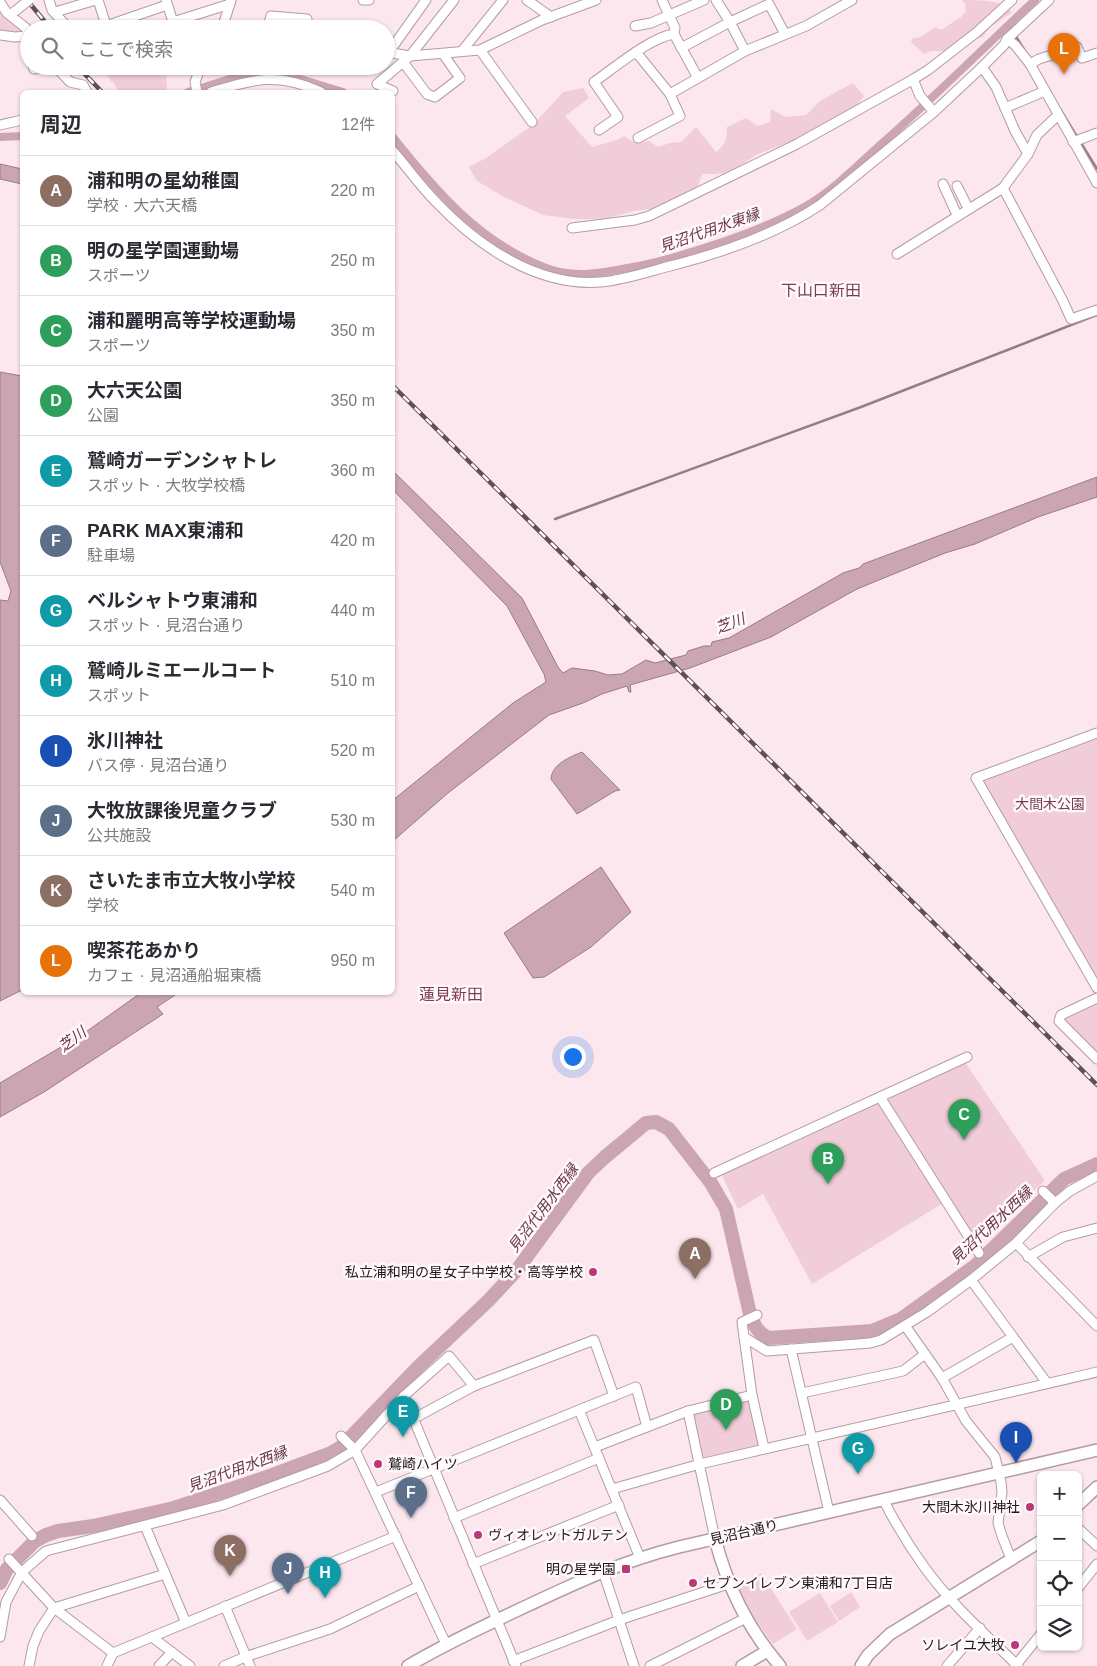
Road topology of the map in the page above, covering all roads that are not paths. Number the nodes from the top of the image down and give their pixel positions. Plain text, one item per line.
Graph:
1 (28, 0) edge
2 (49, 0) edge
3 (97, 0) edge
4 (363, 0) edge
5 (369, 0) edge
6 (426, 0) edge
7 (454, 0) edge
8 (503, 0) edge
9 (527, 0) edge
10 (596, 0) edge
11 (662, 0) edge
12 (704, 0) edge
13 (716, 0) edge
14 (852, 0) edge
15 (1012, 0) edge
16 (1049, 0) edge
17 (166, 2) edge
18 (231, 2) edge
19 (6, 10) edge
20 (55, 12) junction
21 (669, 16) junction
22 (551, 17) junction
23 (62, 20) edge
24 (104, 20) edge
25 (121, 20) edge
26 (172, 20) edge
27 (179, 20) edge
28 (225, 20) edge
29 (270, 20) edge
30 (307, 20) edge
31 (730, 22) junction
32 (20, 23) edge
33 (635, 26) dead end
34 (674, 34) junction
35 (785, 34) junction
36 (0, 35) edge
37 (20, 38) edge
38 (1008, 39) junction
39 (395, 41) edge
40 (681, 48) junction
41 (480, 50) junction
42 (462, 51) junction
43 (744, 51) junction
44 (636, 52) junction
45 (443, 54) junction
46 (1097, 54) edge
47 (395, 55) edge
48 (407, 59) junction
49 (1030, 64) junction
50 (982, 67) junction
51 (395, 69) edge
52 (63, 75) edge
53 (199, 75) edge
54 (388, 75) edge
55 (698, 78) junction
56 (913, 79) junction
57 (196, 88) edge
58 (86, 90) edge
59 (218, 90) edge
60 (316, 90) edge
61 (391, 90) edge
62 (1045, 91) junction
63 (670, 94) junction
64 (1006, 108) junction
65 (932, 110) junction
66 (1058, 115) junction
67 (20, 120) edge
68 (532, 122) dead end
69 (0, 125) edge
70 (598, 130) dead end
71 (1097, 133) edge
72 (638, 138) dead end
73 (1072, 142) junction
74 (395, 154) edge
75 (1028, 154) junction
76 (1097, 183) edge
77 (943, 184) dead end
78 (957, 186) dead end
79 (1002, 188) junction
80 (968, 208) junction
81 (957, 215) junction
82 (572, 228) dead end
83 (897, 254) dead end
84 (1097, 310) edge
85 (1097, 732) edge
86 (1097, 988) edge
87 (1097, 998) edge
88 (967, 1057) dead end
89 (1097, 1059) edge
90 (880, 1097) junction
91 (714, 1173) dead end
92 (1097, 1176) edge
93 (1043, 1190) dead end
94 (1055, 1203) junction
95 (1097, 1228) edge
96 (1016, 1243) junction
97 (979, 1253) dead end
98 (1028, 1257) junction
99 (971, 1280) junction
100 (757, 1315) dead end
101 (1097, 1326) edge
102 (906, 1327) junction
103 (744, 1337) junction
104 (1013, 1337) junction
105 (791, 1349) junction
106 (925, 1354) junction
107 (1097, 1372) edge
108 (942, 1378) junction
109 (1047, 1383) junction
110 (474, 1386) junction
111 (802, 1394) junction
112 (752, 1395) junction
113 (404, 1396) junction
114 (614, 1396) junction
115 (958, 1404) junction
116 (579, 1410) junction
117 (688, 1411) junction
118 (414, 1420) junction
119 (647, 1427) junction
120 (341, 1436) dead end
121 (812, 1437) junction
122 (352, 1447) junction
123 (595, 1447) junction
124 (764, 1448) junction
125 (1097, 1450) edge
126 (599, 1458) junction
127 (700, 1464) junction
128 (433, 1469) junction
129 (999, 1472) junction
130 (1097, 1487) edge
131 (612, 1489) junction
132 (376, 1492) junction
133 (882, 1499) junction
134 (0, 1500) edge
135 (1082, 1501) edge
136 (619, 1505) junction
137 (829, 1512) junction
138 (454, 1518) junction
139 (145, 1526) junction
140 (1082, 1532) edge
141 (32, 1536) dead end
142 (396, 1536) junction
143 (715, 1539) junction
144 (1037, 1543) edge
145 (1097, 1546) edge
146 (640, 1558) junction
147 (1011, 1559) junction
148 (473, 1564) junction
149 (1097, 1564) edge
150 (16, 1566) junction
151 (603, 1571) junction
152 (165, 1574) junction
153 (1082, 1583) edge
154 (728, 1584) junction
155 (419, 1586) junction
156 (949, 1597) junction
157 (225, 1606) junction
158 (54, 1608) junction
159 (746, 1618) junction
160 (496, 1620) junction
161 (619, 1620) junction
162 (186, 1623) junction
163 (980, 1628) junction
164 (0, 1636) edge
165 (152, 1636) junction
166 (1037, 1639) edge
167 (446, 1644) junction
168 (767, 1651) junction
169 (172, 1652) junction
170 (113, 1653) junction
171 (245, 1657) junction
172 (515, 1664) edge
173 (29, 1666) edge
174 (107, 1666) edge
175 (159, 1666) edge
176 (190, 1666) edge
177 (224, 1666) edge
178 (250, 1666) edge
179 (408, 1666) edge
180 (634, 1666) edge
181 (650, 1666) edge
182 (742, 1666) edge
183 (780, 1666) edge
184 (861, 1666) edge
185 (947, 1666) edge
186 (1016, 1666) edge

1 - 19 street, bridge
2 - 20 street
3 - 20 street
3 - 24 street
4 - 5 street
6 - 39 street
7 - 48 street
8 - 42 street
9 - 22 street
10 - 22 street
11 - 21 street
12 - 21 street
13 - 31 street
14 - 35 street
15 - 56 street
16 - 38 street
17 - 25 street
17 - 26 street
18 - 27 street
18 - 28 street
19 - 32 street
20 - 23 street
21 - 33 street
21 - 34 street
22 - 41 street
29 - 30 street
31 - 35 street
31 - 40 street
31 - 43 street
34 - 40 street
34 - 44 street
35 - 43 street
36 - 37 street
38 - 49 street
38 - 50 street
40 - 55 street
41 - 42 street
41 - 68 street
42 - 45 street
43 - 55 street
44 - 63 street
44 - 70 street
45 - 48 street
45 - 48 street
46 - 49 street
47 - 48 street
48 - 51 street
49 - 62 street
50 - 64 street
50 - 65 street
52 - 58 street
53 - 57 street
54 - 61 street
55 - 63 street
56 - 65 street
56 - 82 street
59 - 60 street
62 - 64 street
62 - 66 street
63 - 72 street
64 - 75 street
65 - 74 street
66 - 73 street
66 - 75 street
67 - 69 street
71 - 73 street
73 - 76 street
75 - 79 street
77 - 81 street
78 - 80 street
79 - 80 street
79 - 84 street
80 - 81 street
81 - 83 street
85 - 86 street
87 - 89 street
88 - 90 street
90 - 91 street
90 - 97 street
92 - 94 street
93 - 94 street
94 - 96 street
95 - 98 street
96 - 98 street
96 - 99 street
98 - 101 street
99 - 102 street
99 - 104 street
100 - 103 street
102 - 105 street
102 - 106 street
103 - 105 street
103 - 112 street
104 - 108 street
104 - 109 street
105 - 111 street
106 - 108 street
106 - 111 street
107 - 109 street
108 - 115 street
109 - 115 street
110 - 113 street
110 - 114 street
110 - 118 street
111 - 121 street
112 - 117 street
112 - 124 street
113 - 118 street
113 - 122 street
114 - 116 street
114 - 119 street
115 - 121 street
115 - 129 street
116 - 123 street
116 - 128 street
117 - 119 street
117 - 127 street
118 - 128 street
119 - 123 street
120 - 122 street
121 - 124 street
121 - 137 street
122 - 132 street
122 - 139 street
123 - 126 street
124 - 127 street
125 - 129 street, 見沼台通り
126 - 131 street
126 - 138 street
127 - 131 street
127 - 143 street
128 - 132 street
128 - 138 street
129 - 133 street, 見沼台通り
129 - 147 street
130 - 135 street
131 - 136 street
132 - 142 street
133 - 137 street, 見沼台通り
133 - 156 street
134 - 141 street
136 - 146 street
136 - 148 street
137 - 143 street, 見沼台通り
138 - 148 street
139 - 150 street
139 - 152 street
140 - 145 street
142 - 155 street
142 - 157 street
143 - 146 street, 見沼台通り
143 - 154 street
144 - 147 street
146 - 151 street, 見沼台通り
147 - 156 street
148 - 160 street
149 - 153 street
150 - 158 street
150 - 164 street
151 - 160 street, 見沼台通り
151 - 161 street
152 - 158 street
152 - 162 street
154 - 159 street
154 - 161 street
155 - 167 street
155 - 171 street
156 - 163 street
156 - 184 street
157 - 162 street
157 - 171 street
158 - 170 street
158 - 173 street
159 - 168 street
159 - 181 street
160 - 167 street, 見沼台通り
160 - 172 street
161 - 172 street
161 - 180 street
162 - 165 street
163 - 185 street
163 - 186 street
165 - 169 street
165 - 170 street
166 - 186 street
167 - 179 street, 見沼台通り
168 - 182 street
168 - 183 street
169 - 175 street
169 - 176 street
170 - 174 street
171 - 177 street
171 - 178 street

